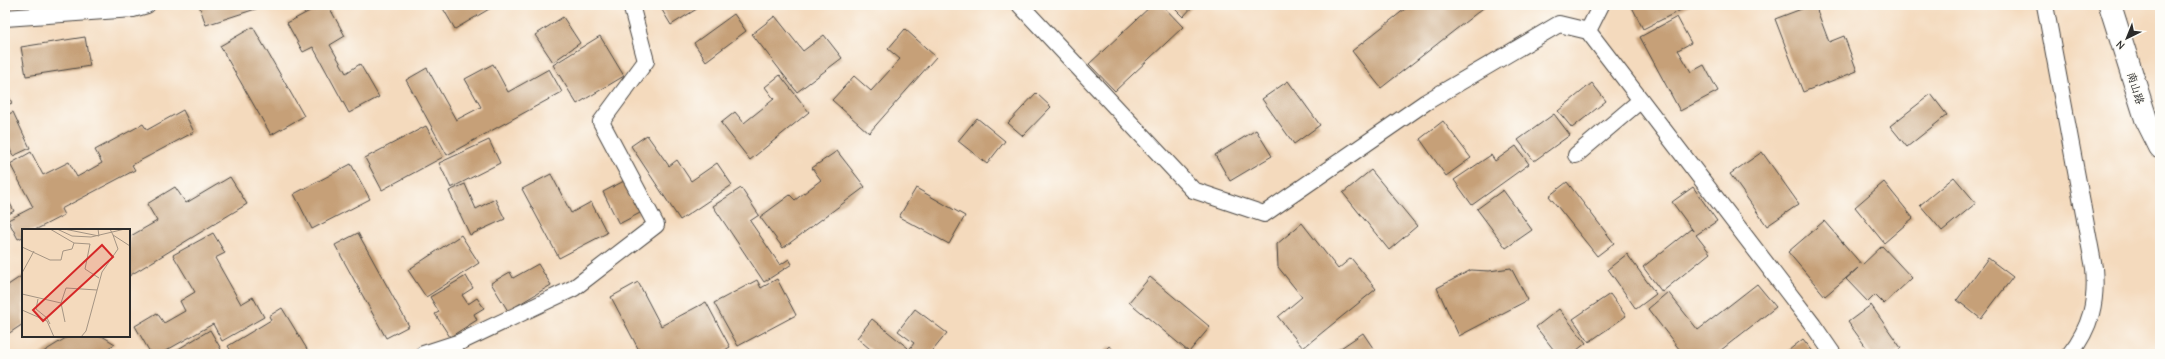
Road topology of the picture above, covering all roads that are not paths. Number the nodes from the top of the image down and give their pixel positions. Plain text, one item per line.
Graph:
1 (146, 5) edge
2 (631, 5) edge
3 (1020, 5) edge
4 (1601, 5) edge
5 (2045, 5) edge
6 (2110, 5) edge
7 (5, 18) edge
8 (1588, 31) junction
9 (1641, 100) junction
10 (2160, 147) edge
11 (1576, 155) dead end
12 (423, 354) edge
13 (1833, 354) edge
14 (2070, 354) edge

1 - 7 lane
2 - 12 lane
3 - 8 lane
4 - 8 lane
5 - 14 lane
6 - 10 street, 南山路
8 - 9 lane
9 - 11 lane
9 - 13 lane

